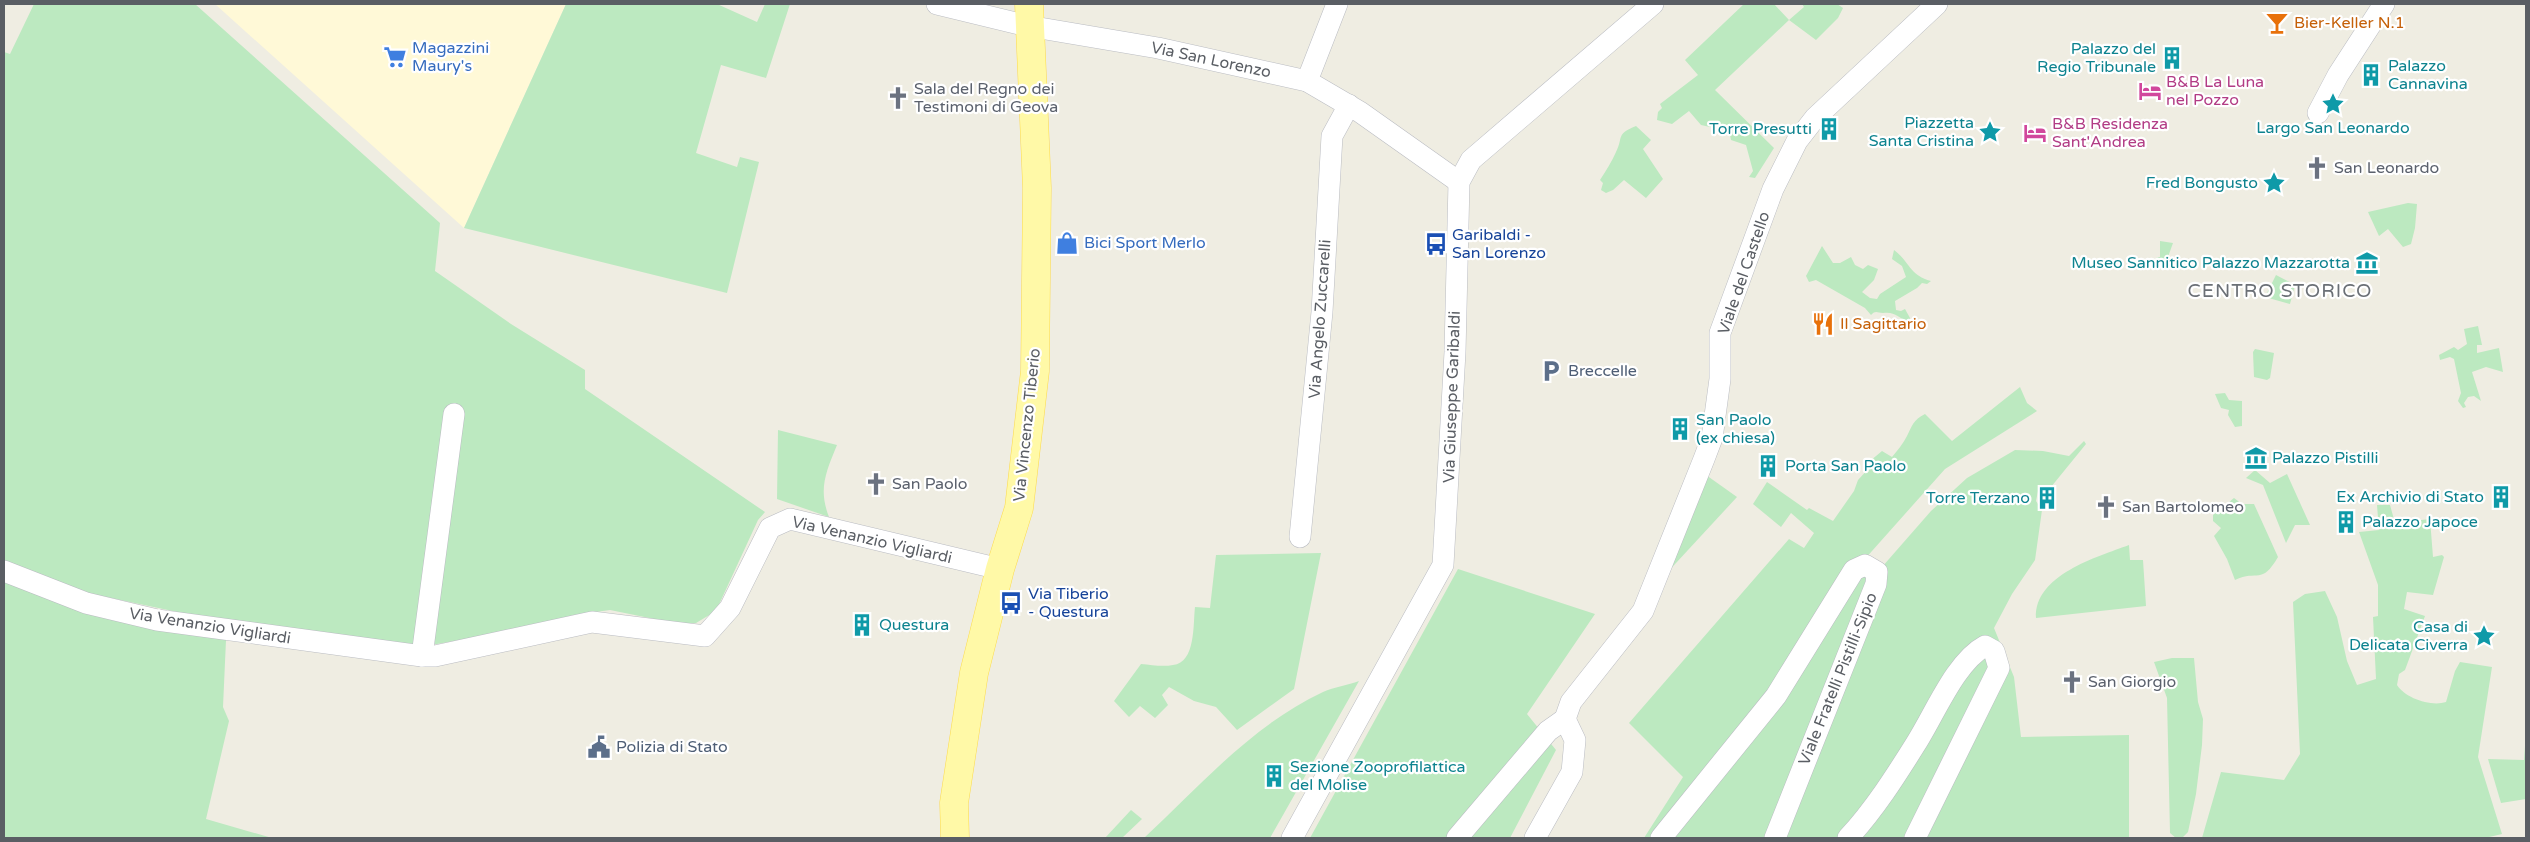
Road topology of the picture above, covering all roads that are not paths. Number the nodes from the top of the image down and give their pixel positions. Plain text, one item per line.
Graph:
1 (936, 4) edge
2 (1337, 4) edge
3 (1938, 4) edge
4 (2384, 4) edge
5 (1641, 8) edge
6 (1028, 15) edge
7 (1306, 81) junction
8 (1349, 106) junction
9 (2318, 113) dead end
10 (1458, 182) junction
11 (454, 414) dead end
12 (1300, 537) dead end
13 (1000, 569) junction
14 (4, 571) edge
15 (422, 656) junction
16 (1566, 719) junction
17 (955, 838) edge
18 (1292, 838) edge
19 (1458, 838) edge
20 (1535, 838) edge
21 (1661, 838) edge
22 (1775, 838) edge
23 (1848, 838) edge
24 (1915, 838) edge

1 - 6 street, Via San Lorenzo
2 - 7 street
3 - 16 street, Viale del Castello
4 - 9 street
5 - 10 street, Via Giuseppe Garibaldi
6 - 7 street, Via San Lorenzo
6 - 13 main road, Via Vincenzo Tiberio
7 - 8 street, Via San Lorenzo
8 - 10 street, Via San Lorenzo
8 - 12 street, Via Angelo Zuccarelli
10 - 18 street, Via Giuseppe Garibaldi
11 - 15 street
13 - 15 street, Via Venanzio Vigliardi
13 - 17 main road, Via Vincenzo Tiberio
14 - 15 street, Via Venanzio Vigliardi
16 - 19 street
16 - 20 street
21 - 22 street, Viale Fratelli Pistilli-Sipio
23 - 24 street

